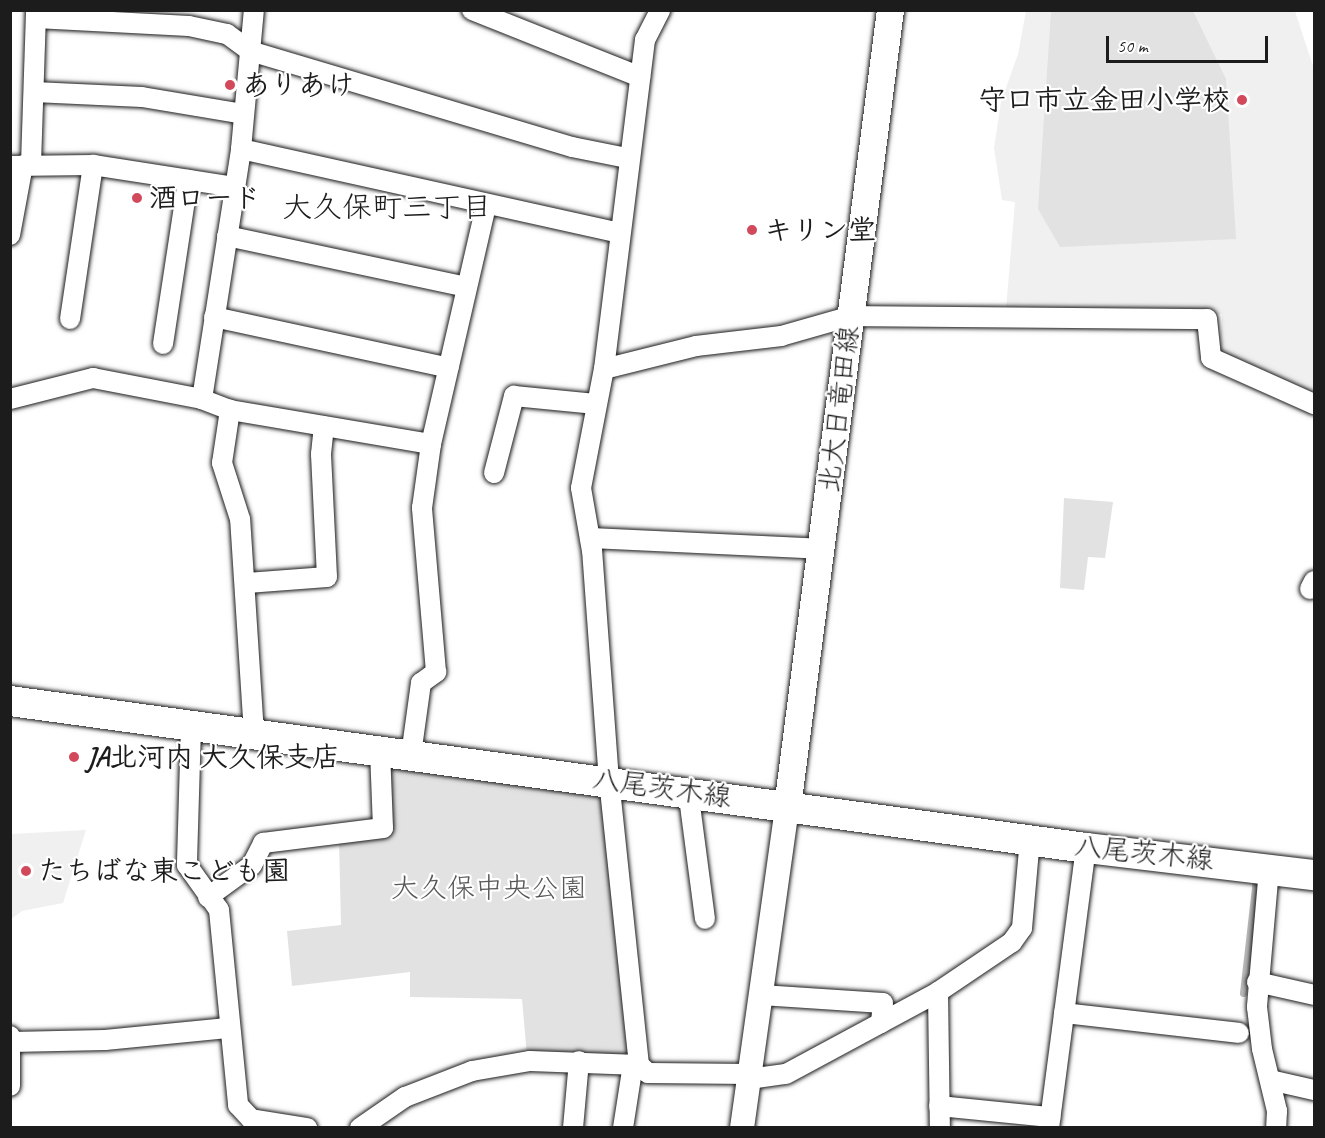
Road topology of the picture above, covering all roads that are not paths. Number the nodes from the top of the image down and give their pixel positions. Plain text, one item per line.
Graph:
1 (254, 10) edge
2 (472, 10) edge
3 (660, 10) edge
4 (890, 10) edge
5 (36, 14) edge
6 (250, 51) junction
7 (640, 77) junction
8 (34, 92) junction
9 (244, 114) junction
10 (241, 149) junction
11 (627, 158) junction
12 (22, 165) edge
13 (93, 165) junction
14 (188, 180) junction
15 (235, 187) junction
16 (486, 206) junction
17 (619, 233) junction
18 (10, 235) edge
19 (227, 236) junction
20 (467, 287) junction
21 (851, 316) junction
22 (214, 317) junction
23 (70, 319) dead end
24 (164, 344) dead end
25 (449, 368) junction
26 (604, 369) junction
27 (10, 399) edge
28 (202, 399) junction
29 (596, 404) junction
30 (1314, 404) edge
31 (230, 410) junction
32 (324, 426) junction
33 (431, 444) junction
34 (494, 473) dead end
35 (590, 538) junction
36 (820, 549) junction
37 (247, 583) junction
38 (10, 701) edge
39 (192, 726) junction
40 (254, 734) junction
41 (380, 751) junction
42 (411, 755) junction
43 (609, 781) junction
44 (688, 790) junction
45 (787, 807) junction
46 (1030, 839) junction
47 (1086, 848) junction
48 (1269, 869) junction
49 (1314, 875) edge
50 (208, 897) junction
51 (705, 919) dead end
52 (1257, 982) junction
53 (938, 992) junction
54 (761, 994) junction
55 (1314, 995) edge
56 (1064, 1013) junction
57 (881, 1023) junction
58 (227, 1028) junction
59 (1239, 1033) dead end
60 (10, 1036) edge
61 (11, 1042) edge
62 (579, 1061) junction
63 (636, 1064) junction
64 (749, 1077) junction
65 (1270, 1080) junction
66 (10, 1086) edge
67 (1314, 1090) edge
68 (939, 1106) junction
69 (1050, 1122) edge
70 (249, 1124) edge
71 (308, 1128) edge
72 (360, 1128) edge
73 (573, 1128) edge
74 (623, 1128) edge
75 (742, 1128) edge
76 (940, 1128) edge
77 (1276, 1128) edge

1 - 6 street
2 - 7 street
3 - 7 street
4 - 21 main road, 北大日竜田線
5 - 6 street
5 - 8 street
6 - 9 street
6 - 11 street
7 - 11 street
8 - 9 street
8 - 12 street
9 - 10 street
10 - 15 street
10 - 16 street
11 - 17 street
12 - 13 street
12 - 18 street
13 - 14 street
13 - 23 street
14 - 15 street
14 - 24 street
15 - 19 street
16 - 17 street
16 - 20 street
17 - 26 street
19 - 20 street
19 - 22 street
20 - 25 street
21 - 26 street
21 - 30 street
21 - 36 main road, 北大日竜田線
22 - 25 street
22 - 28 street
25 - 33 street
26 - 29 street
27 - 28 street
28 - 31 street
29 - 34 street
29 - 35 street
31 - 32 street
31 - 37 street
32 - 33 street
32 - 37 street
33 - 42 street
35 - 36 street
35 - 43 street
36 - 45 main road, 北大日竜田線
37 - 40 street
38 - 39 main road, 八尾茨木線
39 - 40 main road, 八尾茨木線
39 - 50 street
40 - 41 main road, 八尾茨木線
41 - 42 main road, 八尾茨木線
41 - 50 street
42 - 43 main road, 八尾茨木線
43 - 44 main road, 八尾茨木線
43 - 63 street
44 - 45 main road, 八尾茨木線
44 - 51 street
45 - 46 main road, 八尾茨木線
45 - 54 street
46 - 47 main road, 八尾茨木線
46 - 53 street
47 - 48 main road, 八尾茨木線
47 - 56 street
48 - 49 main road, 八尾茨木線
48 - 52 street
50 - 58 street
52 - 55 street
52 - 65 street
53 - 57 street
53 - 68 street
54 - 57 street
54 - 64 street
56 - 59 street
56 - 69 street
57 - 64 street
58 - 61 street
58 - 70 street
60 - 61 street
61 - 66 street
62 - 63 street
62 - 72 street
62 - 73 street
63 - 64 street
63 - 74 street
64 - 75 street
65 - 67 street
65 - 77 street
68 - 69 street
68 - 76 street
70 - 71 street

